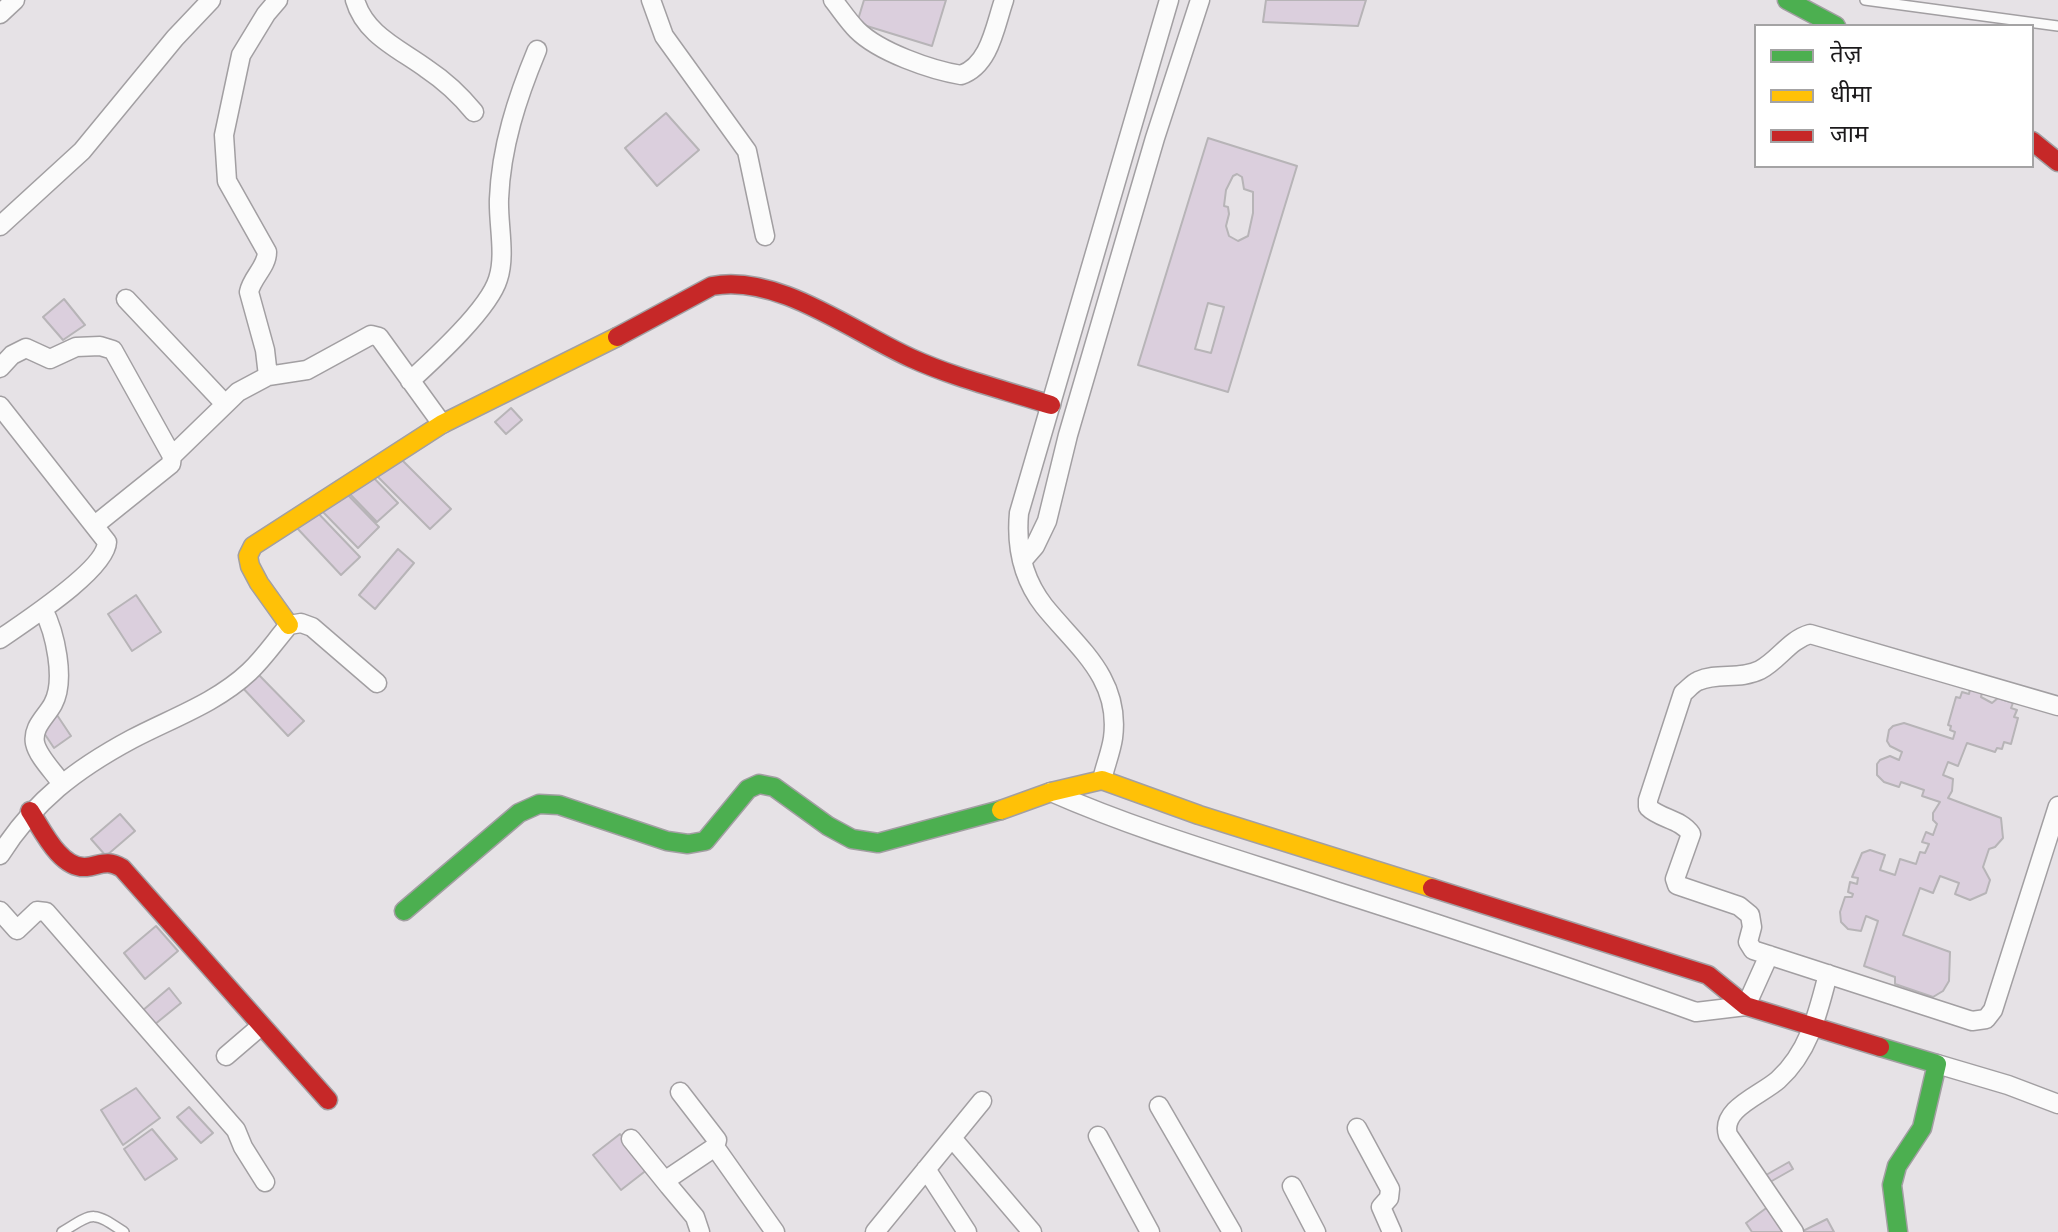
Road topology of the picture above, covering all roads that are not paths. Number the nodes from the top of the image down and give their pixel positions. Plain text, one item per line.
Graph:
1 (15, 0) edge
2 (211, 0) edge
3 (278, 0) edge
4 (355, 0) edge
5 (651, 0) edge
6 (833, 0) edge
7 (1004, 0) edge
8 (1169, 0) edge
9 (1200, 0) edge
10 (1787, 0) edge
11 (1865, 0) edge
12 (0, 14) edge
13 (1832, 24) edge
14 (2058, 26) edge
15 (537, 50) dead end
16 (474, 112) dead end
17 (2034, 143) edge
18 (2058, 162) edge
19 (0, 226) edge
20 (765, 236) dead end
21 (126, 299) dead end
22 (0, 368) edge
23 (268, 376) junction
24 (410, 381) junction
25 (1058, 382) junction
26 (1081, 390) junction
27 (225, 404) junction
28 (1051, 405) junction
29 (0, 406) edge
30 (442, 424) junction
31 (172, 456) junction
32 (95, 525) junction
33 (1022, 561) junction
34 (43, 609) junction
35 (289, 625) junction
36 (0, 639) edge
37 (377, 683) dead end
38 (2058, 706) edge
39 (1102, 780) junction
40 (62, 784) junction
41 (1051, 792) junction
42 (2058, 806) edge
43 (30, 811) junction
44 (0, 855) edge
45 (0, 911) edge
46 (404, 911) dead end
47 (1769, 955) junction
48 (1828, 974) junction
49 (1746, 1006) junction
50 (261, 1026) junction
51 (1814, 1026) junction
52 (226, 1056) dead end
53 (1937, 1064) junction
54 (680, 1092) dead end
55 (328, 1100) dead end
56 (982, 1101) dead end
57 (2058, 1104) edge
58 (1159, 1106) dead end
59 (1357, 1128) dead end
60 (1098, 1136) dead end
61 (952, 1138) junction
62 (631, 1139) dead end
63 (715, 1147) junction
64 (926, 1169) junction
65 (265, 1182) dead end
66 (669, 1186) junction
67 (1292, 1186) dead end
68 (62, 1232) edge
69 (124, 1232) edge
70 (700, 1232) edge
71 (775, 1232) edge
72 (875, 1232) edge
73 (967, 1232) edge
74 (1032, 1232) edge
75 (1150, 1232) edge
76 (1232, 1232) edge
77 (1316, 1232) edge
78 (1392, 1232) edge
79 (1794, 1232) edge
80 (1898, 1232) edge

1 - 12 street
2 - 19 street
3 - 23 street
4 - 16 street
5 - 20 street
6 - 7 street
8 - 25 street
9 - 26 street
10 - 13 street
11 - 14 lane
15 - 24 street
17 - 18 street
21 - 27 street
22 - 31 street
23 - 24 street
23 - 27 street
24 - 30 street
25 - 26 street
25 - 28 street
26 - 33 street
27 - 31 street
28 - 30 street
28 - 33 street
29 - 32 street
30 - 35 street
31 - 32 street
32 - 34 street
33 - 39 street
34 - 36 street
34 - 40 street
35 - 37 street
35 - 40 street
38 - 47 street
39 - 41 street
39 - 49 street
40 - 43 street
41 - 46 street
41 - 49 street
42 - 48 street
43 - 44 street
43 - 50 street
45 - 65 street
47 - 48 street
47 - 49 street
48 - 51 street
49 - 51 street
50 - 52 street
50 - 55 street
51 - 53 street
51 - 79 street
53 - 57 street
53 - 80 street
54 - 63 street
56 - 61 street
58 - 76 street
59 - 78 street
60 - 75 street
61 - 64 street
61 - 74 street
62 - 66 street
63 - 66 street
63 - 71 street
64 - 72 street
64 - 73 street
66 - 70 street
67 - 77 street
68 - 69 lane

